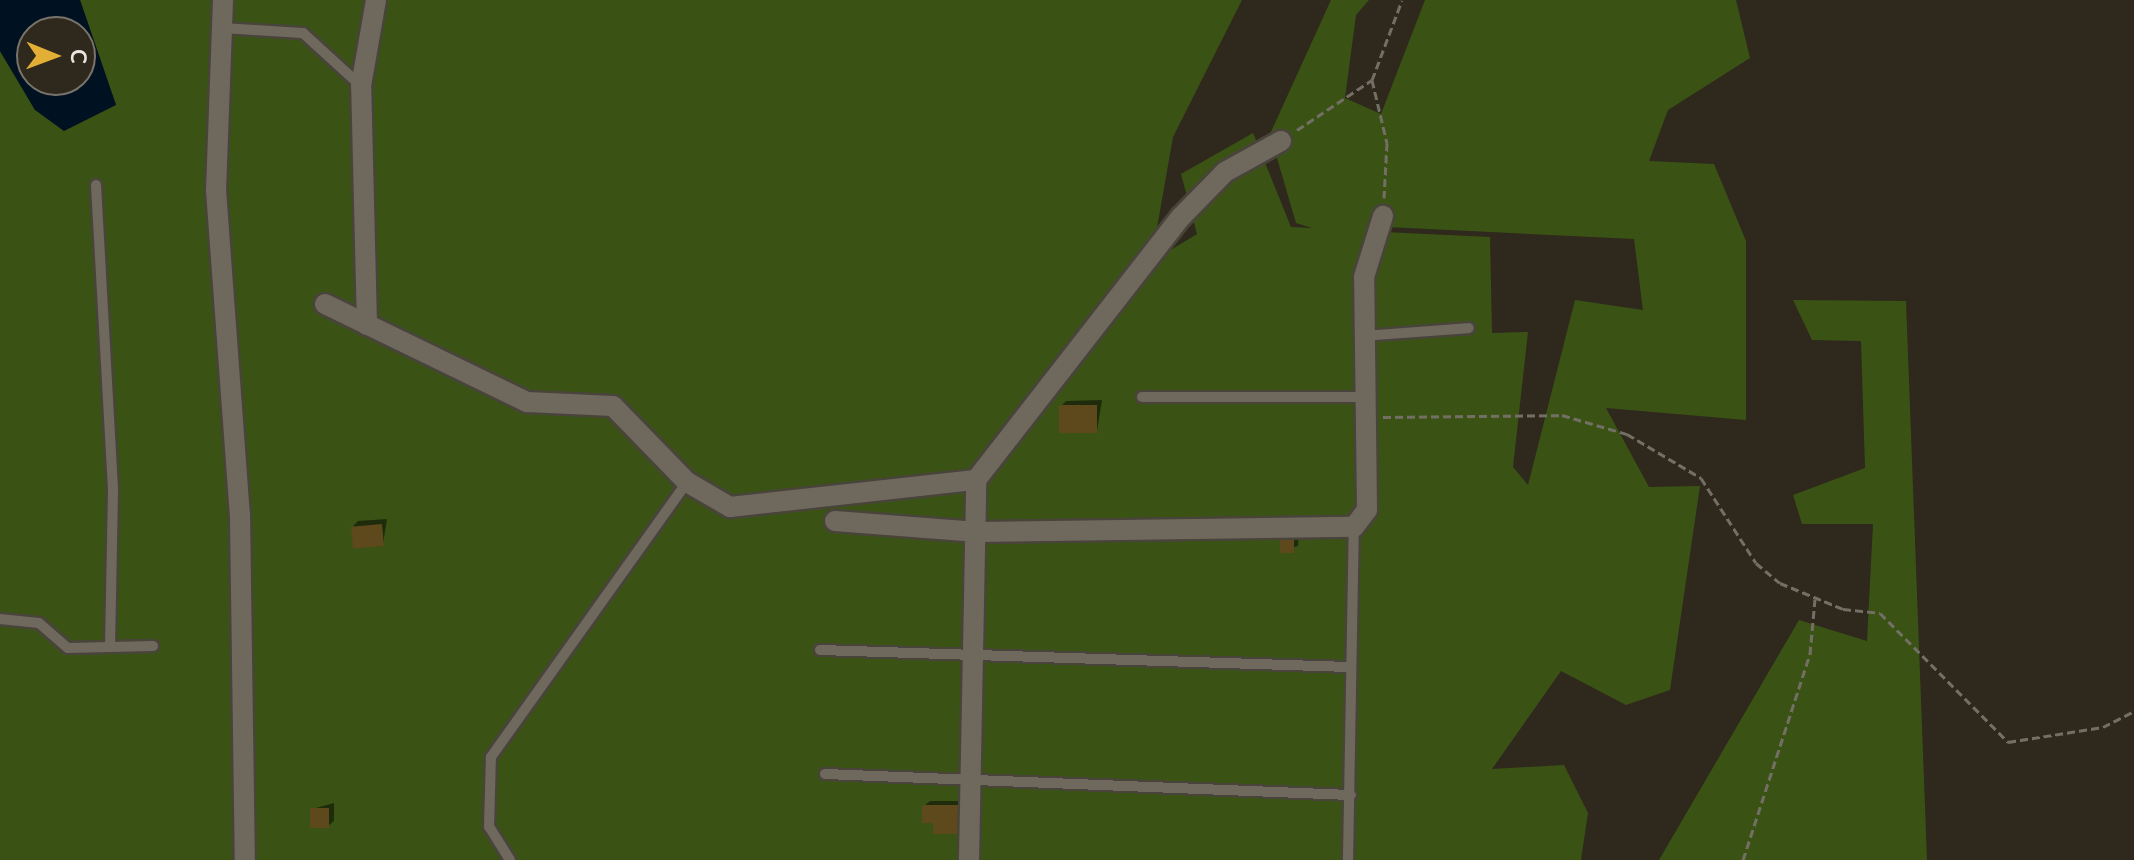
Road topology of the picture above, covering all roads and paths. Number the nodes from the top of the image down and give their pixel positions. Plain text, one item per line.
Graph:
1 (223, 0) edge
2 (376, 0) edge
3 (1402, 0) edge
4 (222, 28) junction
5 (1372, 80) junction
6 (361, 86) junction
7 (1281, 141) joint
8 (96, 185) dead end
9 (1383, 216) joint
10 (325, 304) dead end
11 (367, 325) junction
12 (1469, 328) dead end
13 (1363, 336) junction
14 (1142, 397) dead end
15 (1361, 397) junction
16 (1364, 420) junction
17 (976, 480) junction
18 (687, 482) junction
19 (835, 521) dead end
20 (1354, 527) junction
21 (978, 532) junction
22 (1815, 598) junction
23 (0, 619) edge
24 (110, 642) junction
25 (153, 646) dead end
26 (820, 650) dead end
27 (974, 658) junction
28 (1350, 667) junction
29 (2134, 711) edge
30 (825, 774) dead end
31 (970, 781) junction
32 (1351, 795) junction
33 (245, 860) edge
34 (510, 860) edge
35 (969, 860) edge
36 (1348, 860) edge
37 (1743, 860) edge

1 - 4 street
2 - 6 street
3 - 5 path
4 - 6 lane
4 - 33 street
5 - 7 path
5 - 9 path
6 - 11 street
7 - 17 street
8 - 24 lane
9 - 13 street
10 - 11 street
11 - 18 street
12 - 13 lane
13 - 15 street
14 - 15 lane
15 - 16 street
16 - 20 street
16 - 22 path
17 - 18 street
17 - 21 street
18 - 34 lane
19 - 21 street
20 - 21 street
20 - 28 lane
21 - 27 street
22 - 29 path
22 - 37 path
23 - 24 lane
24 - 25 lane
26 - 27 lane
27 - 28 lane
27 - 31 street
28 - 32 lane
30 - 31 lane
31 - 32 lane
31 - 35 street
32 - 36 lane

